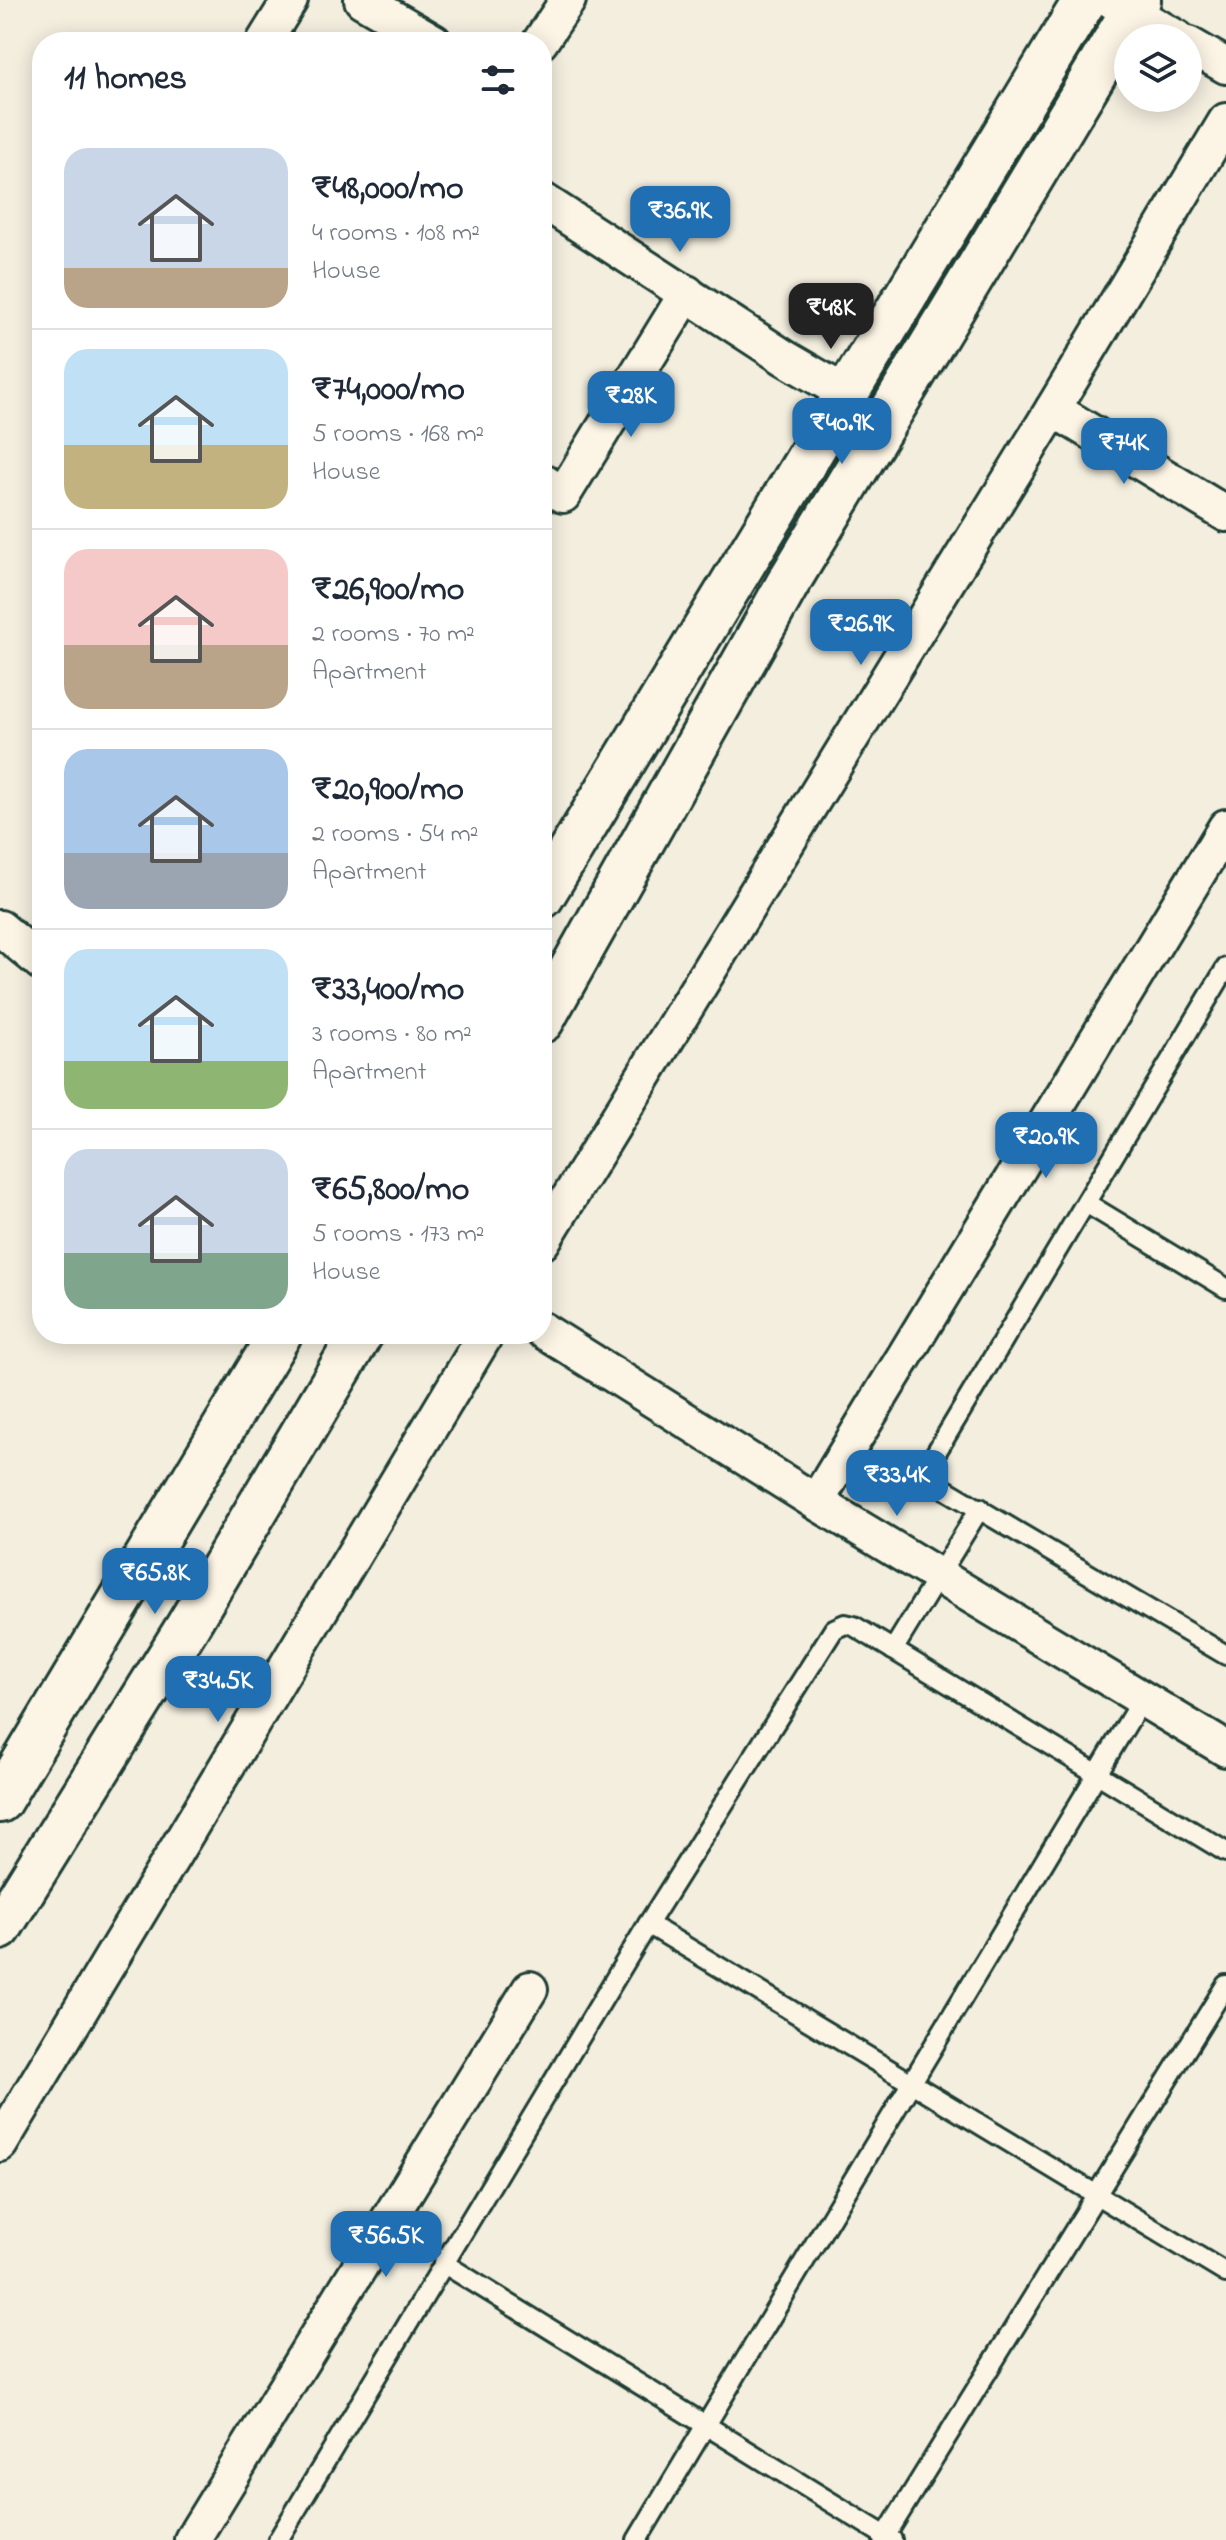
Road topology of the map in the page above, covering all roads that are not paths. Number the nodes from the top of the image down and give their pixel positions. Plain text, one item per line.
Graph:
1 (290, 0) edge
2 (362, 0) edge
3 (568, 0) edge
4 (1085, 0) edge
5 (1127, 4) edge
6 (1156, 24) edge
7 (270, 32) edge
8 (417, 32) edge
9 (547, 32) edge
10 (1202, 52) edge
11 (1226, 66) edge
12 (1226, 121) edge
13 (552, 206) edge
14 (687, 293) junction
15 (847, 394) junction
16 (1053, 409) junction
17 (552, 488) edge
18 (1226, 514) edge
19 (1226, 827) edge
20 (552, 881) edge
21 (0, 928) edge
22 (32, 955) edge
23 (1226, 968) edge
24 (552, 1003) edge
25 (1086, 1203) junction
26 (552, 1226) edge
27 (1226, 1288) edge
28 (552, 1336) edge
29 (274, 1344) edge
30 (355, 1344) edge
31 (480, 1344) edge
32 (816, 1502) junction
33 (980, 1508) junction
34 (938, 1576) junction
35 (893, 1650) junction
36 (1226, 1655) edge
37 (1142, 1699) junction
38 (1226, 1749) edge
39 (1097, 1774) junction
40 (0, 1801) edge
41 (1226, 1852) edge
42 (648, 1924) junction
43 (0, 1928) edge
44 (1226, 1985) edge
45 (530, 1989) dead end
46 (911, 2083) junction
47 (0, 2144) edge
48 (1096, 2195) junction
49 (443, 2263) junction
50 (1226, 2273) edge
51 (706, 2425) junction
52 (887, 2539) edge
53 (192, 2540) edge
54 (278, 2540) edge
55 (637, 2540) edge

1 - 7 street
2 - 8 street
3 - 9 street
4 - 15 street
5 - 6 street
5 - 24 street
10 - 11 street
12 - 16 street
13 - 14 street
14 - 15 street
14 - 17 street
15 - 20 street
16 - 18 street
16 - 26 street
19 - 32 street
21 - 22 street
23 - 25 lane
25 - 27 lane
25 - 33 lane
28 - 32 street
29 - 40 street
30 - 43 street
31 - 47 street
32 - 34 street
33 - 34 lane
33 - 36 lane
34 - 35 lane
34 - 37 street
35 - 39 lane
35 - 42 lane
37 - 38 street
37 - 39 lane
39 - 41 lane
39 - 46 lane
42 - 46 lane
42 - 49 lane
44 - 48 lane
45 - 53 street
46 - 48 lane
46 - 51 lane
48 - 50 lane
48 - 52 lane
49 - 51 lane
49 - 54 lane
51 - 52 lane
51 - 55 lane

